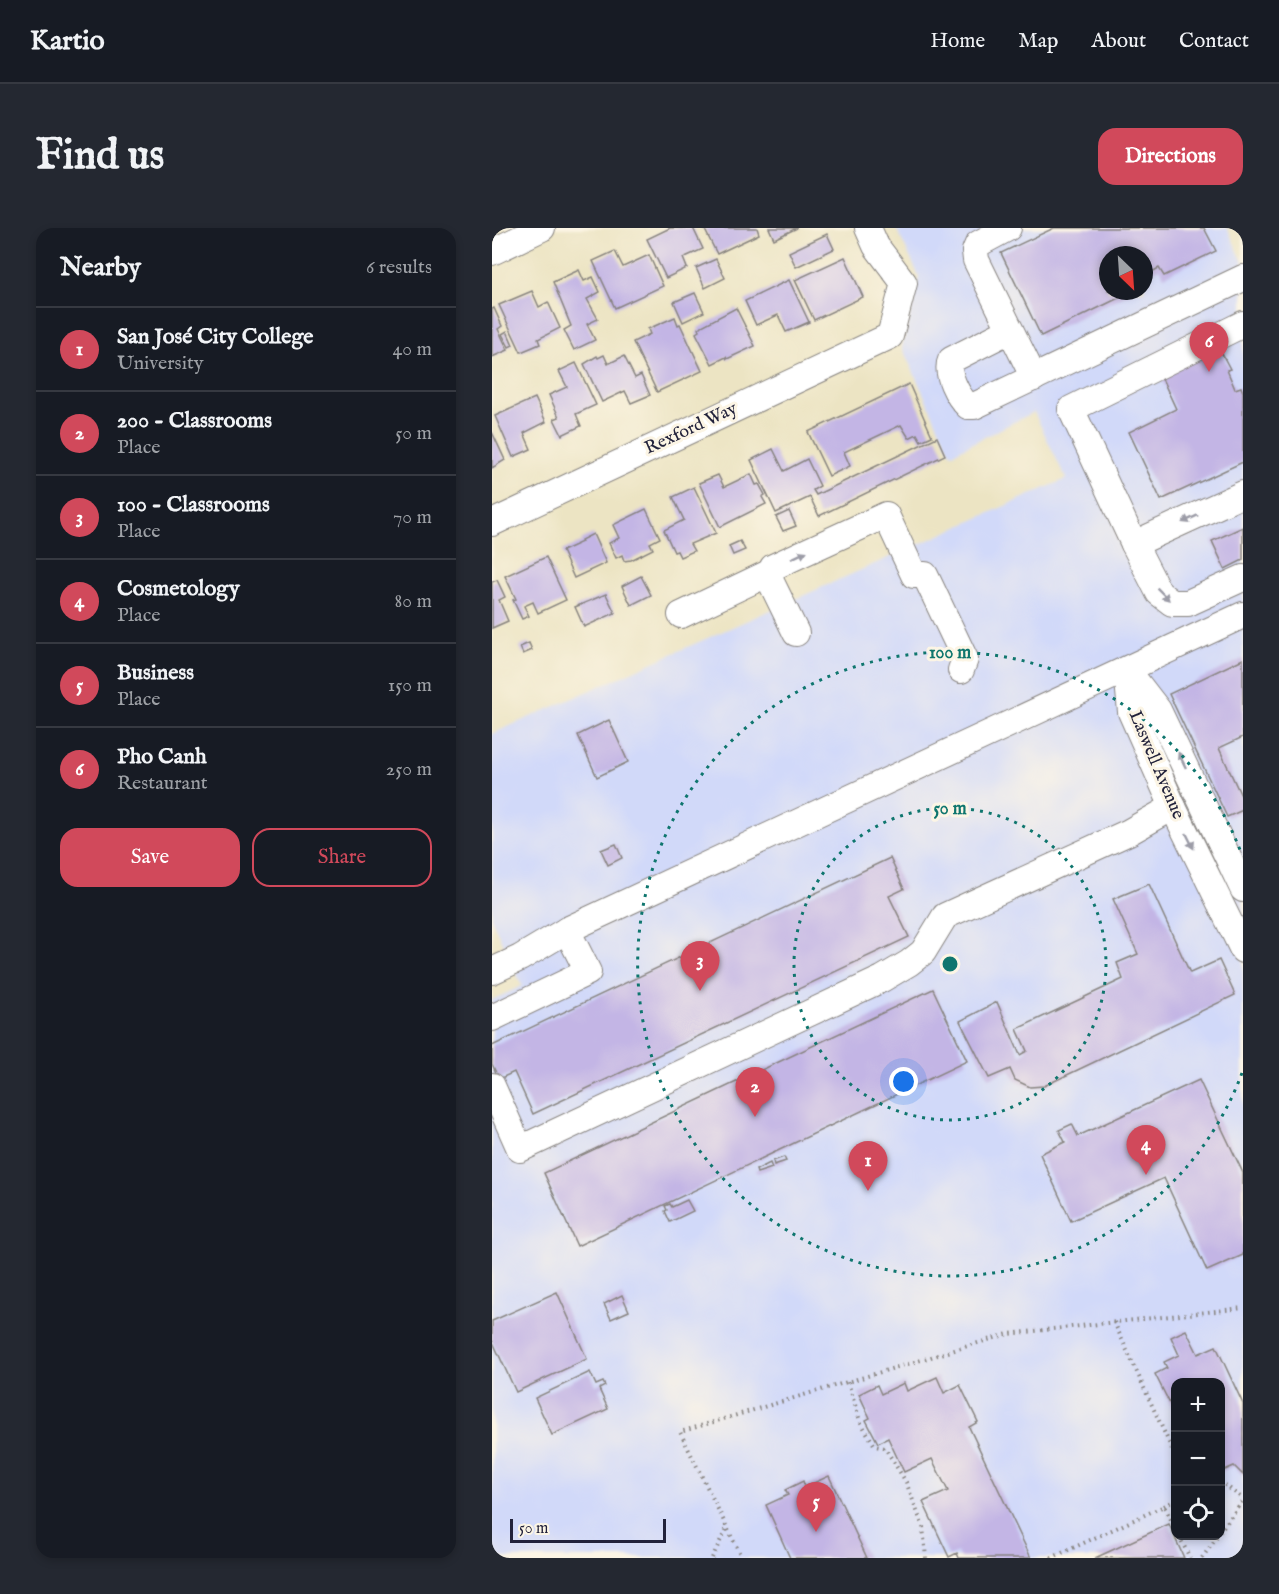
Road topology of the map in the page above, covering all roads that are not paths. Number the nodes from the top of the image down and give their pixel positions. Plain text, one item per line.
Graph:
1 (542, 228) edge
2 (868, 228) edge
3 (1008, 228) edge
4 (492, 252) edge
5 (1243, 278) edge
6 (1242, 326) edge
7 (1010, 330) junction
8 (1034, 378) junction
9 (1243, 494) edge
10 (492, 523) edge
11 (1134, 544) junction
12 (771, 572) junction
13 (1243, 578) edge
14 (681, 615) dead end
15 (1243, 615) edge
16 (796, 633) dead end
17 (961, 670) dead end
18 (1126, 670) junction
19 (1173, 807) junction
20 (1243, 889) edge
21 (567, 930) junction
22 (1243, 950) edge
23 (492, 971) edge
24 (492, 1018) edge
25 (492, 1086) edge

1 - 4 street
2 - 10 street, Rexford Way
3 - 7 street
5 - 8 street
6 - 11 street
7 - 8 street
7 - 8 street
9 -> 11 street
11 -> 13 street
12 - 14 street
12 - 16 street
12 -> 17 street
15 - 18 street
18 - 19 street, Laswell Avenue
20 -> 18 street, Laswell Avenue
18 - 21 street
19 -> 22 street, Laswell Avenue
19 - 25 street
21 - 23 street
21 - 24 street

